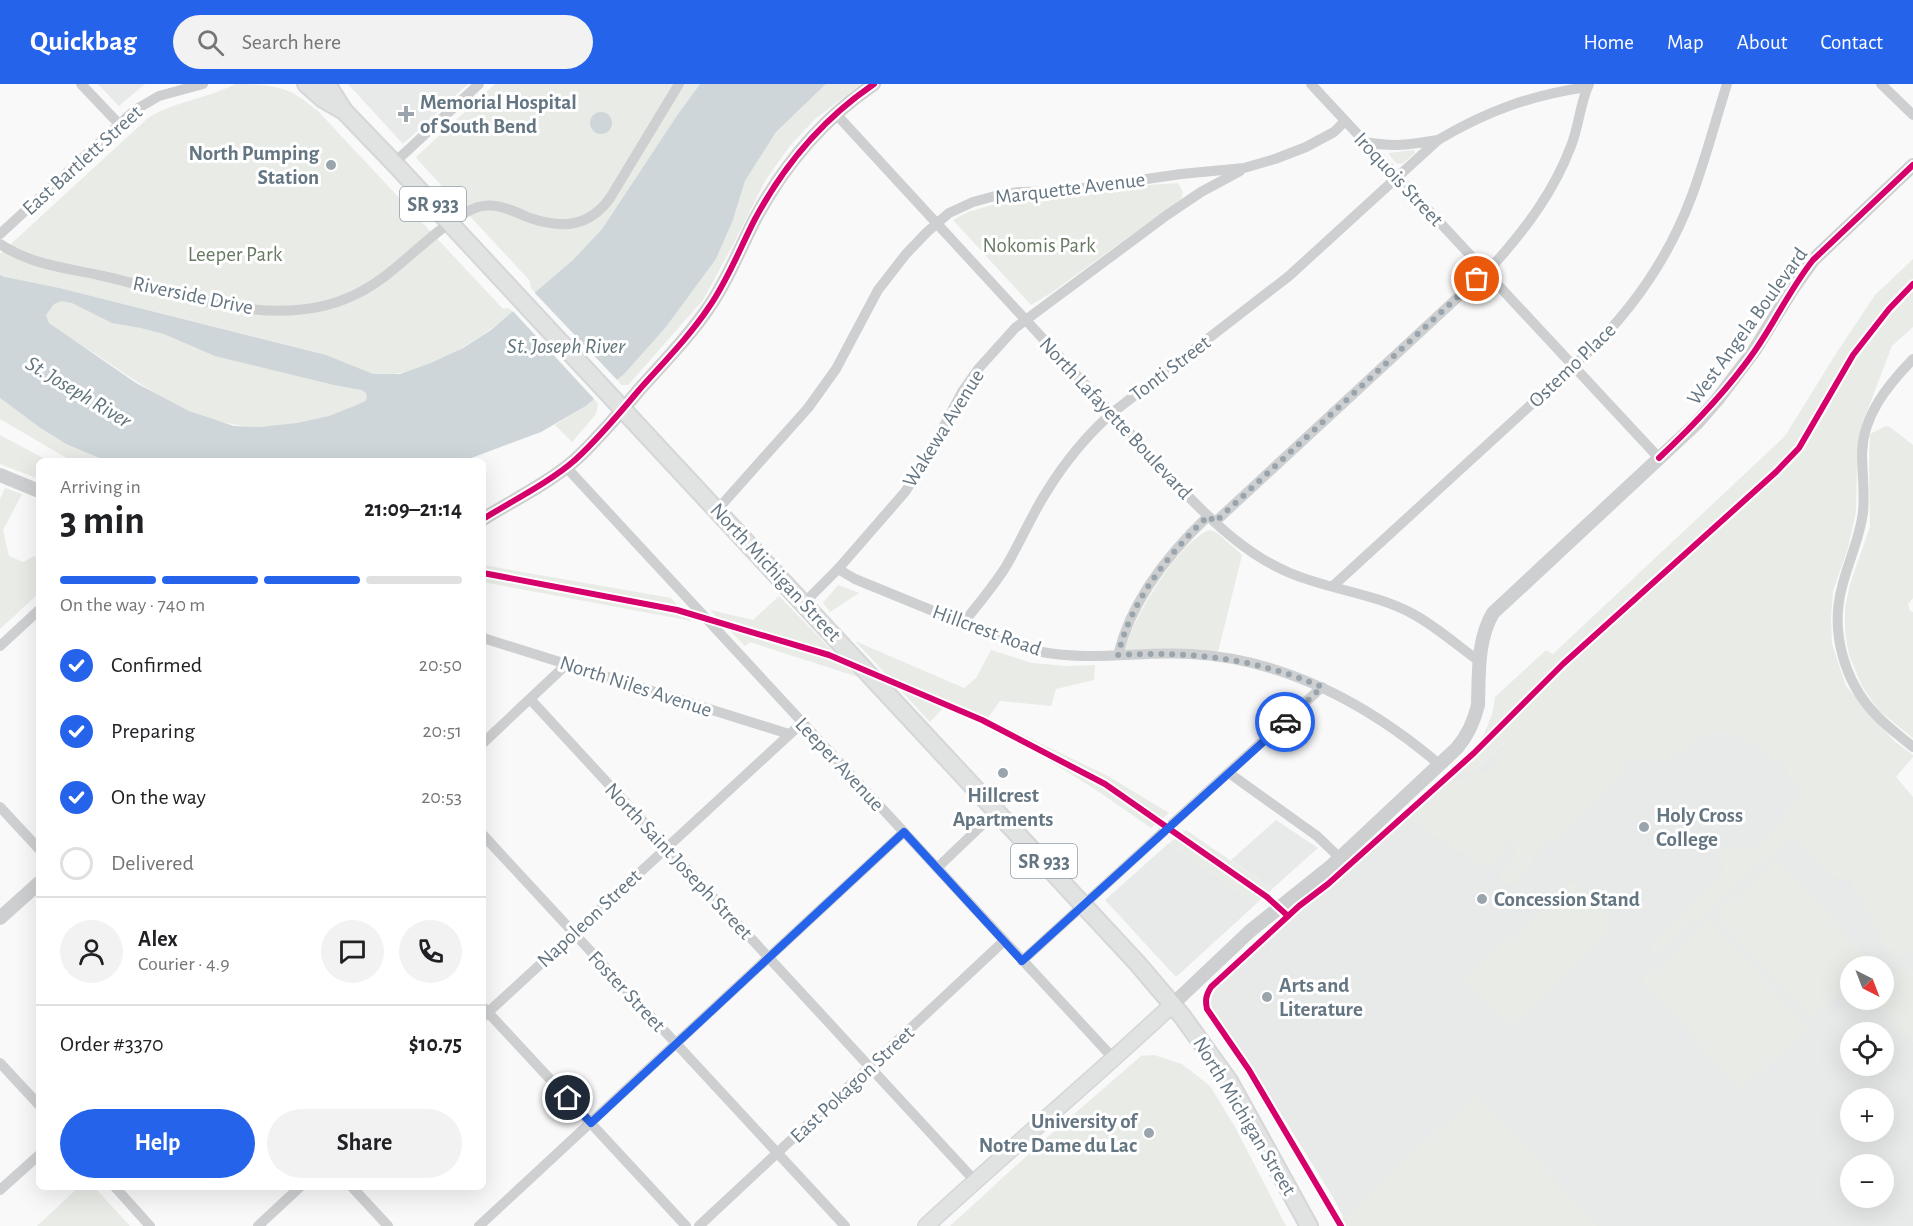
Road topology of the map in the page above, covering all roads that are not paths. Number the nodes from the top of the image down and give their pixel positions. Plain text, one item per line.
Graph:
1 (81, 84) edge
2 (202, 84) edge
3 (306, 84) edge
4 (327, 84) edge
5 (479, 84) edge
6 (679, 84) edge
7 (874, 84) edge
8 (1311, 84) edge
9 (1727, 84) edge
10 (1881, 84) edge
11 (1588, 86) edge
12 (344, 111) junction
13 (836, 114) junction
14 (1913, 115) edge
15 (1346, 121) junction
16 (118, 124) junction
17 (1438, 140) junction
18 (1364, 142) junction
19 (394, 163) junction
20 (1913, 165) edge
21 (1244, 168) junction
22 (1397, 177) junction
23 (450, 223) junction
24 (936, 223) junction
25 (0, 234) edge
26 (0, 244) edge
27 (1485, 272) junction
28 (1024, 319) junction
29 (1913, 359) edge
30 (1574, 366) junction
31 (623, 408) junction
32 (1112, 414) junction
33 (1659, 458) junction
34 (566, 467) junction
35 (0, 475) edge
36 (36, 490) edge
37 (717, 510) junction
38 (486, 517) edge
39 (1212, 519) junction
40 (838, 568) junction
41 (1334, 586) junction
42 (804, 603) junction
43 (36, 613) edge
44 (963, 623) junction
45 (486, 639) edge
46 (0, 646) edge
47 (1118, 655) junction
48 (1480, 662) junction
49 (567, 664) junction
50 (1322, 687) junction
51 (530, 699) junction
52 (802, 723) junction
53 (789, 735) junction
54 (486, 740) edge
55 (1913, 747) edge
56 (1440, 765) junction
57 (1229, 773) junction
58 (0, 807) edge
59 (981, 826) dead end
60 (904, 832) junction
61 (486, 838) edge
62 (36, 846) edge
63 (666, 847) junction
64 (1340, 858) junction
65 (937, 868) junction
66 (36, 886) edge
67 (1083, 904) junction
68 (0, 918) edge
69 (573, 933) junction
70 (1004, 941) junction
71 (769, 957) junction
72 (1022, 961) junction
73 (1173, 1004) junction
74 (486, 1011) edge
75 (486, 1013) edge
76 (676, 1043) junction
77 (1114, 1059) junction
78 (0, 1063) edge
79 (871, 1067) junction
80 (36, 1102) edge
81 (591, 1123) junction
82 (778, 1154) junction
83 (36, 1158) edge
84 (975, 1181) junction
85 (0, 1190) edge
86 (118, 1190) edge
87 (297, 1190) edge
88 (355, 1190) edge
89 (150, 1226) edge
90 (258, 1226) edge
91 (388, 1226) edge
92 (479, 1226) edge
93 (686, 1226) edge
94 (699, 1226) edge
95 (845, 1226) edge
96 (926, 1226) edge
97 (1309, 1226) edge

1 - 16 street
2 - 16 street, East Bartlett Street
3 - 12 main road, North Michigan Street / SR 933
4 - 12 main road, North Michigan Street / SR 933
5 - 19 street
6 - 23 street, Riverside Drive
7 - 13 street
8 - 15 street, Iroquois Street
9 - 30 street, Ostemo Place
10 - 14 street
11 - 17 street
11 - 27 street
12 - 19 main road, North Michigan Street / SR 933
13 - 24 street, North Lafayette Boulevard
13 - 31 street
15 - 18 street, Iroquois Street
15 - 21 street, Marquette Avenue
16 - 25 street, East Bartlett Street
17 - 18 street
17 - 22 street
18 - 22 street, Iroquois Street
19 - 23 main road, North Michigan Street / SR 933
20 - 33 street, West Angela Boulevard
21 - 24 street, Marquette Avenue
21 - 28 street, Wakewa Avenue
22 - 27 street, Iroquois Street
22 - 32 street, Tonti Street
23 - 26 street, Riverside Drive
23 - 31 main road, North Michigan Street / SR 933
24 - 28 street, North Lafayette Boulevard
24 - 37 street, Marquette Avenue
27 - 30 street, Iroquois Street
27 - 39 street
28 - 32 street, North Lafayette Boulevard
28 - 40 street, Wakewa Avenue
29 - 55 street
30 - 33 street, Iroquois Street
30 - 41 street, Ostemo Place
31 - 34 street
31 - 37 main road, North Michigan Street / SR 933
32 - 39 street, North Lafayette Boulevard
32 - 44 street, Tonti Street
33 - 48 street, West Angela Boulevard
34 - 38 street
34 - 52 street, Leeper Avenue
35 - 36 street
37 - 42 main road, North Michigan Street / SR 933
39 - 41 street, North Lafayette Boulevard
39 - 47 street
40 - 42 street, Wakewa Avenue
40 - 44 street, Hillcrest Road
41 - 48 street, North Lafayette Boulevard
42 - 67 main road, North Michigan Street / SR 933
43 - 46 street
44 - 47 street, Hillcrest Road
45 - 49 street, North Niles Avenue
47 - 50 street, Hillcrest Road
48 - 56 street, West Angela Boulevard
49 - 51 street
49 - 53 street, North Niles Avenue
50 - 56 street, Hillcrest Road
50 - 57 street
51 - 54 street
51 - 63 street, North Saint Joseph Street
52 - 53 street, Napoleon Street
52 - 60 street, Leeper Avenue
53 - 63 street, Napoleon Street
56 - 64 street, West Angela Boulevard
57 - 64 street
57 - 67 street
58 - 62 street
59 - 65 street
60 - 65 street, Leeper Avenue
60 - 71 street
61 - 69 street, Foster Street
63 - 69 street, Napoleon Street
63 - 71 street, North Saint Joseph Street
64 - 73 street, West Angela Boulevard
65 - 70 street, Leeper Avenue
66 - 68 street
67 - 72 street
67 - 73 main road, North Michigan Street / SR 933
69 - 74 street, Napoleon Street
69 - 76 street, Foster Street
70 - 72 street, Leeper Avenue
70 - 79 street, East Pokagon Street
71 - 76 street
71 - 79 street, North Saint Joseph Street
72 - 77 street, Leeper Avenue
73 - 77 main road
73 - 97 main road, North Michigan Street / SR 933
75 - 81 street
76 - 81 street
76 - 82 street, Foster Street
77 - 84 main road
78 - 80 street
79 - 82 street, East Pokagon Street
79 - 84 street, North Saint Joseph Street
81 - 92 street
81 - 93 street
82 - 94 street, East Pokagon Street
82 - 95 street, Foster Street
83 - 85 street
84 - 96 main road
86 - 89 street
87 - 90 street
88 - 91 street

